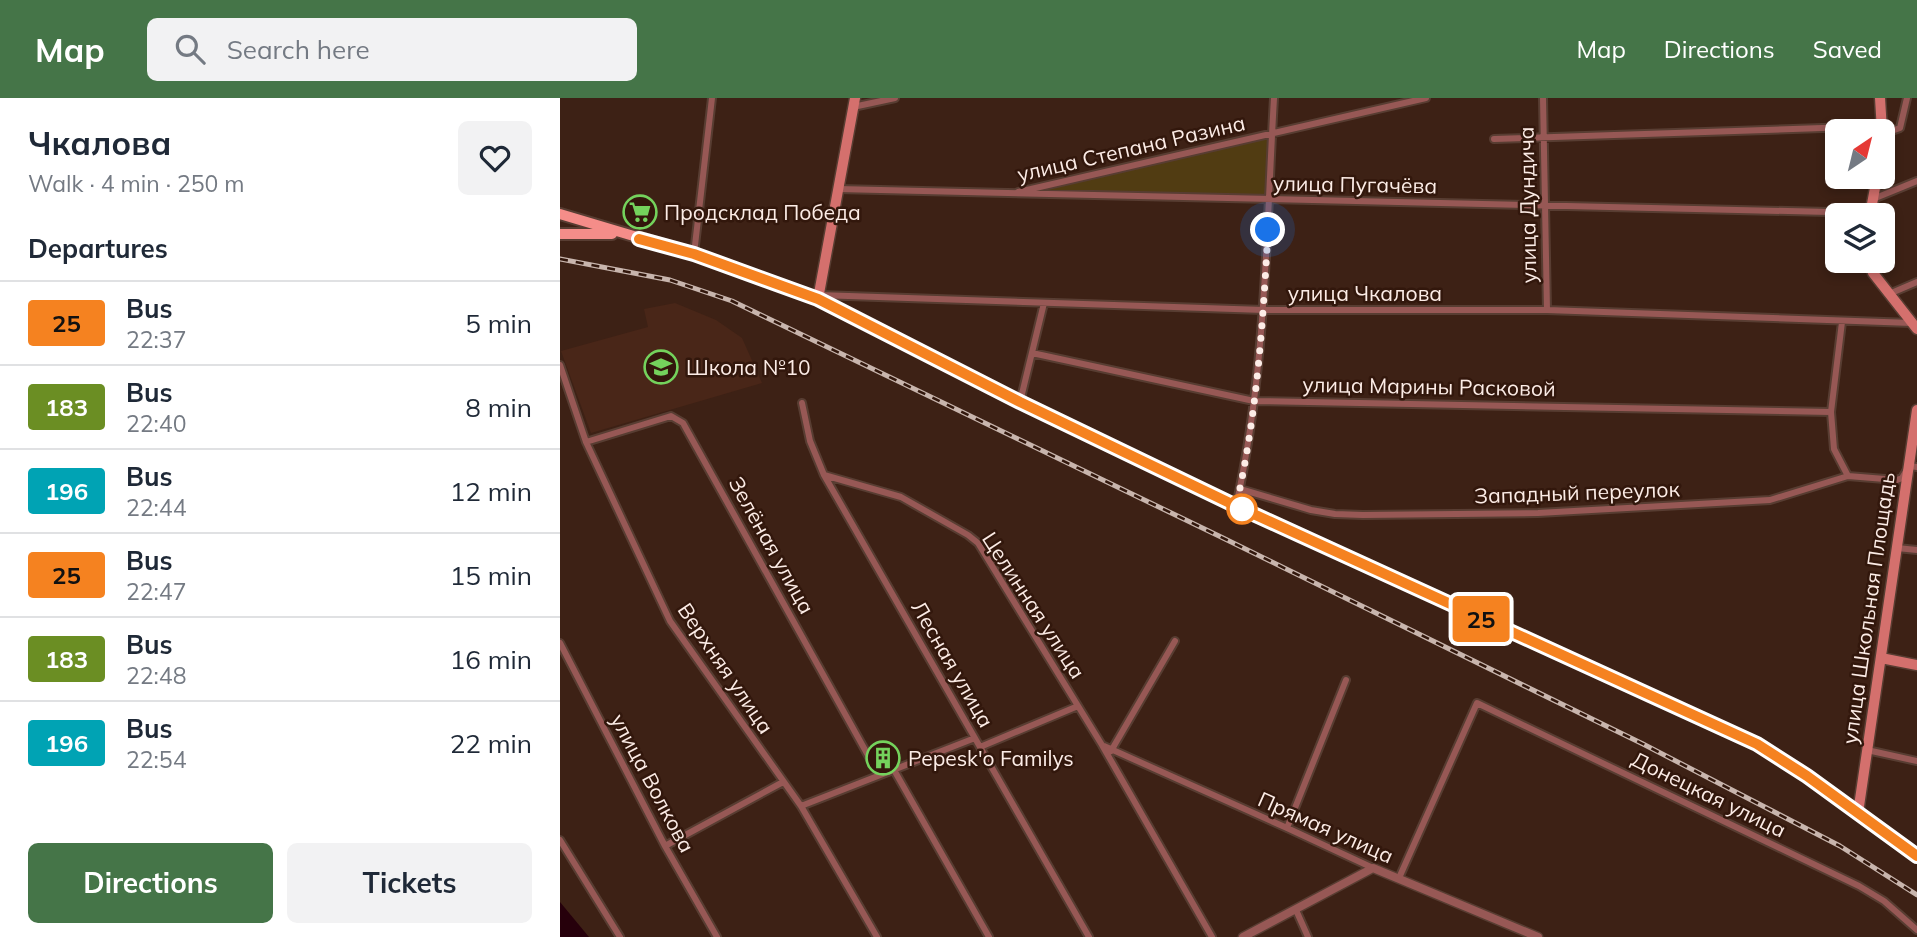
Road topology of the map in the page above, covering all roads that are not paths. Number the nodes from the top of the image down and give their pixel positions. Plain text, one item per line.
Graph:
1 (712, 98) edge
2 (895, 98) edge
3 (1274, 98) edge
4 (1426, 98) edge
5 (1543, 98) edge
6 (1880, 98) edge
7 (1907, 98) edge
8 (854, 102) edge
9 (1881, 119) edge
10 (1895, 129) edge
11 (1825, 131) edge
12 (1272, 133) junction
13 (1544, 137) junction
14 (1494, 139) dead end
15 (1917, 181) edge
16 (838, 189) junction
17 (1875, 189) edge
18 (1007, 194) junction
19 (1873, 199) junction
20 (1269, 200) junction
21 (1872, 203) edge
22 (1545, 206) junction
23 (1825, 213) edge
24 (560, 214) edge
25 (560, 234) edge
26 (639, 239) junction
27 (694, 254) junction
28 (1874, 273) edge
29 (1917, 282) edge
30 (1889, 294) junction
31 (819, 297) junction
32 (1044, 303) junction
33 (1264, 310) junction
34 (1547, 310) junction
35 (1842, 322) junction
36 (1914, 326) edge
37 (1032, 352) junction
38 (560, 365) edge
39 (1254, 401) junction
40 (1020, 402) junction
41 (802, 403) dead end
42 (1917, 410) edge
43 (1831, 412) junction
44 (586, 442) junction
45 (1913, 467) edge
46 (824, 475) junction
47 (1848, 476) junction
48 (1240, 489) junction
49 (1236, 506) junction
50 (1897, 548) junction
51 (1917, 550) edge
52 (1175, 641) dead end
53 (560, 643) edge
54 (1881, 658) junction
55 (1917, 665) edge
56 (1346, 680) dead end
57 (1078, 706) junction
58 (975, 738) junction
59 (1102, 746) joint
60 (980, 747) junction
61 (1867, 750) junction
62 (1110, 753) junction
63 (1917, 761) edge
64 (894, 770) junction
65 (879, 775) junction
66 (783, 782) junction
67 (801, 806) junction
68 (1858, 813) junction
69 (1287, 828) junction
70 (560, 840) edge
71 (665, 846) junction
72 (1917, 856) edge
73 (1373, 868) junction
74 (1399, 878) junction
75 (1296, 910) junction
76 (1917, 930) edge
77 (620, 937) edge
78 (717, 937) edge
79 (877, 937) edge
80 (989, 937) edge
81 (1088, 937) edge
82 (1212, 937) edge
83 (1243, 937) edge
84 (1308, 937) edge
85 (1538, 937) edge

1 - 27 street
2 - 8 street
3 - 12 street
4 - 12 street, улица Степана Разина
5 - 13 street, улица Дундича
6 - 9 main road
7 - 10 street
8 - 16 main road
11 - 13 street
12 - 18 street, улица Степана Разина
12 - 20 street
13 - 14 street
13 - 22 street, улица Дундича
15 - 19 street
16 - 18 street, улица Пугачёва
16 - 31 main road
17 - 19 main road
18 - 20 street, улица Пугачёва
19 - 21 main road
20 - 22 street, улица Пугачёва
20 - 33 street
22 - 23 street, улица Пугачёва
22 - 34 street, улица Дундича
24 - 26 main road
25 - 26 main road
26 - 27 main road
27 - 31 main road
28 - 30 main road
29 - 30 street
30 - 36 main road
31 - 32 street, улица Чкалова
31 - 40 main road
32 - 33 street, улица Чкалова
32 - 37 street
33 - 34 street, улица Чкалова
33 - 39 street
34 - 35 street, улица Чкалова
35 - 36 street, улица Чкалова
35 - 43 street, улица Школьная Площадь
37 - 39 street, улица Марины Расковой
37 - 40 street
38 - 44 street, Верхняя улица
39 - 43 street, улица Марины Расковой
39 - 48 street
40 - 49 main road
41 - 46 street, Лесная улица
42 - 45 main road, улица Школьная Площадь
43 - 47 street, улица Школьная Площадь
44 - 65 street, Зелёная улица
44 - 66 street, Верхняя улица
45 - 47 street, Западный переулок
45 - 50 main road, улица Школьная Площадь
46 - 57 street, Целинная улица
46 - 58 street, Лесная улица
47 - 48 street, Западный переулок
48 - 49 street
49 - 68 main road
50 - 51 street
50 - 54 main road, улица Школьная Площадь
52 - 62 street
53 - 71 street, улица Волкова
54 - 55 main road
54 - 61 main road, улица Школьная Площадь
56 - 69 street
57 - 59 street, Целинная улица
57 - 60 street
58 - 60 street, Лесная улица
58 - 64 street
59 - 62 street, Прямая улица
60 - 81 street, Лесная улица
61 - 63 street
61 - 68 main road, улица Школьная Площадь
62 - 69 street, Прямая улица
62 - 82 street
64 - 65 street
64 - 80 street
65 - 67 street
66 - 67 street, Верхняя улица
66 - 71 street
67 - 79 street, Верхняя улица
68 - 72 main road
69 - 73 street, Прямая улица
70 - 77 street
71 - 78 street, улица Волкова
73 - 74 street, Прямая улица
73 - 75 street
74 - 76 street, Донецкая улица
74 - 85 street, Прямая улица
75 - 83 street
75 - 84 street

